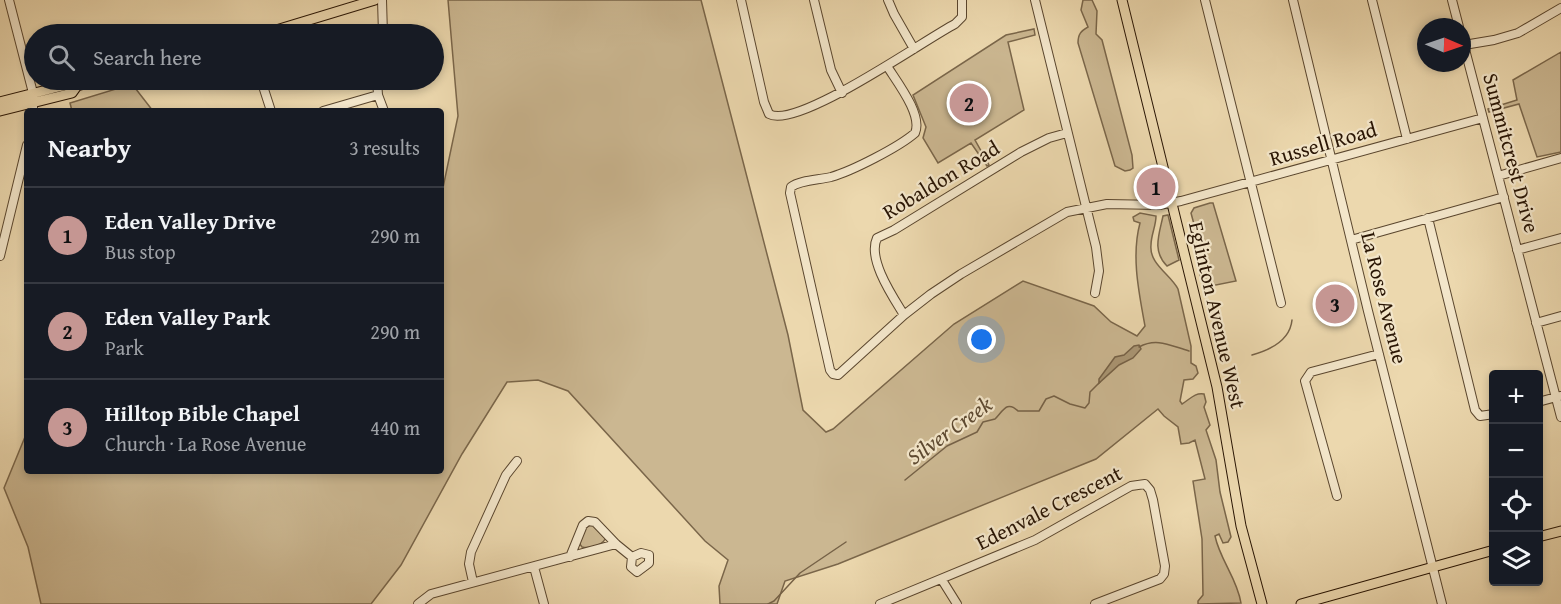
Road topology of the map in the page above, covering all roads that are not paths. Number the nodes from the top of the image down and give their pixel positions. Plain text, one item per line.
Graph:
1 (9, 0) edge
2 (375, 0) edge
3 (382, 0) edge
4 (741, 0) edge
5 (814, 0) edge
6 (888, 0) edge
7 (962, 0) edge
8 (1035, 0) edge
9 (1122, 0) edge
10 (1205, 0) edge
11 (1293, 0) edge
12 (1372, 0) edge
13 (1452, 0) edge
14 (1561, 8) edge
15 (1457, 18) edge
16 (295, 24) edge
17 (383, 24) edge
18 (1471, 41) edge
19 (914, 49) junction
20 (24, 61) edge
21 (887, 66) junction
22 (1471, 72) edge
23 (74, 90) edge
24 (264, 90) edge
25 (378, 90) edge
26 (842, 93) junction
27 (378, 95) junction
28 (0, 102) edge
29 (34, 102) edge
30 (270, 108) edge
31 (333, 108) edge
32 (383, 108) edge
33 (0, 111) edge
34 (1483, 118) junction
35 (1067, 133) junction
36 (1407, 139) junction
37 (24, 156) edge
38 (1561, 158) edge
39 (1332, 160) junction
40 (1498, 176) junction
41 (1251, 183) junction
42 (1503, 197) junction
43 (1172, 203) junction
44 (1086, 207) junction
45 (1428, 219) junction
46 (1561, 238) edge
47 (2, 240) edge
48 (1351, 240) junction
49 (1517, 250) junction
50 (0, 256) edge
51 (1095, 293) dead end
52 (1281, 303) dead end
53 (904, 315) junction
54 (1561, 316) edge
55 (1536, 323) junction
56 (1379, 354) junction
57 (1558, 397) edge
58 (1543, 401) edge
59 (1489, 415) edge
60 (1561, 417) edge
61 (517, 460) dead end
62 (1337, 496) dead end
63 (1561, 531) edge
64 (1543, 536) edge
65 (616, 544) junction
66 (1489, 551) edge
67 (570, 557) junction
68 (632, 557) dead end
69 (1433, 566) junction
70 (534, 567) junction
71 (942, 580) junction
72 (473, 582) junction
73 (418, 604) edge
74 (544, 604) edge
75 (880, 604) edge
76 (957, 604) edge
77 (1095, 604) edge
78 (1262, 604) edge
79 (1300, 604) edge
80 (1442, 604) edge

1 - 20 street
2 - 16 main road
3 - 17 street
4 - 26 street
5 - 26 street
6 - 19 street
7 - 19 street
8 - 35 street
9 - 43 main road, Eglinton Avenue West
10 - 41 street
11 - 39 street, La Rose Avenue
12 - 36 street
13 - 15 street
14 - 18 street
19 - 21 street
21 - 26 street
21 - 53 street, Russell Road
22 - 34 street, Summitcrest Drive
23 - 29 main road
24 - 30 street
25 - 27 street
27 - 31 street
27 - 32 street
28 - 29 main road
29 - 33 main road
34 - 36 street, Russell Road
34 - 40 street, Summitcrest Drive
35 - 44 street
35 - 53 street, Robaldon Road
36 - 39 street, Russell Road
37 - 47 street
38 - 40 street
39 - 41 street, Russell Road
39 - 48 street, La Rose Avenue
40 - 42 street, Summitcrest Drive
41 - 43 street, Russell Road
41 - 52 street
42 - 45 street
42 - 49 street, Summitcrest Drive
43 - 44 street, Russell Road
43 - 78 main road, Eglinton Avenue West
44 - 51 street
44 - 53 street, Russell Road
45 - 48 street
45 - 59 street
46 - 49 street
47 - 50 street
48 - 56 street, La Rose Avenue
49 - 55 street, Summitcrest Drive
54 - 55 street
55 - 57 street, Summitcrest Drive
56 - 62 street
56 - 69 street, La Rose Avenue
57 - 58 street
57 - 60 street, Summitcrest Drive
61 - 72 street
63 - 64 main road
65 - 67 street
65 - 67 street
65 - 68 street
66 - 69 main road
67 - 70 street
69 - 79 main road
69 - 80 street, La Rose Avenue
70 - 72 street
70 - 74 street
71 - 75 street, Edenvale Crescent
71 - 76 street
71 - 77 street, Edenvale Crescent
72 - 73 street

